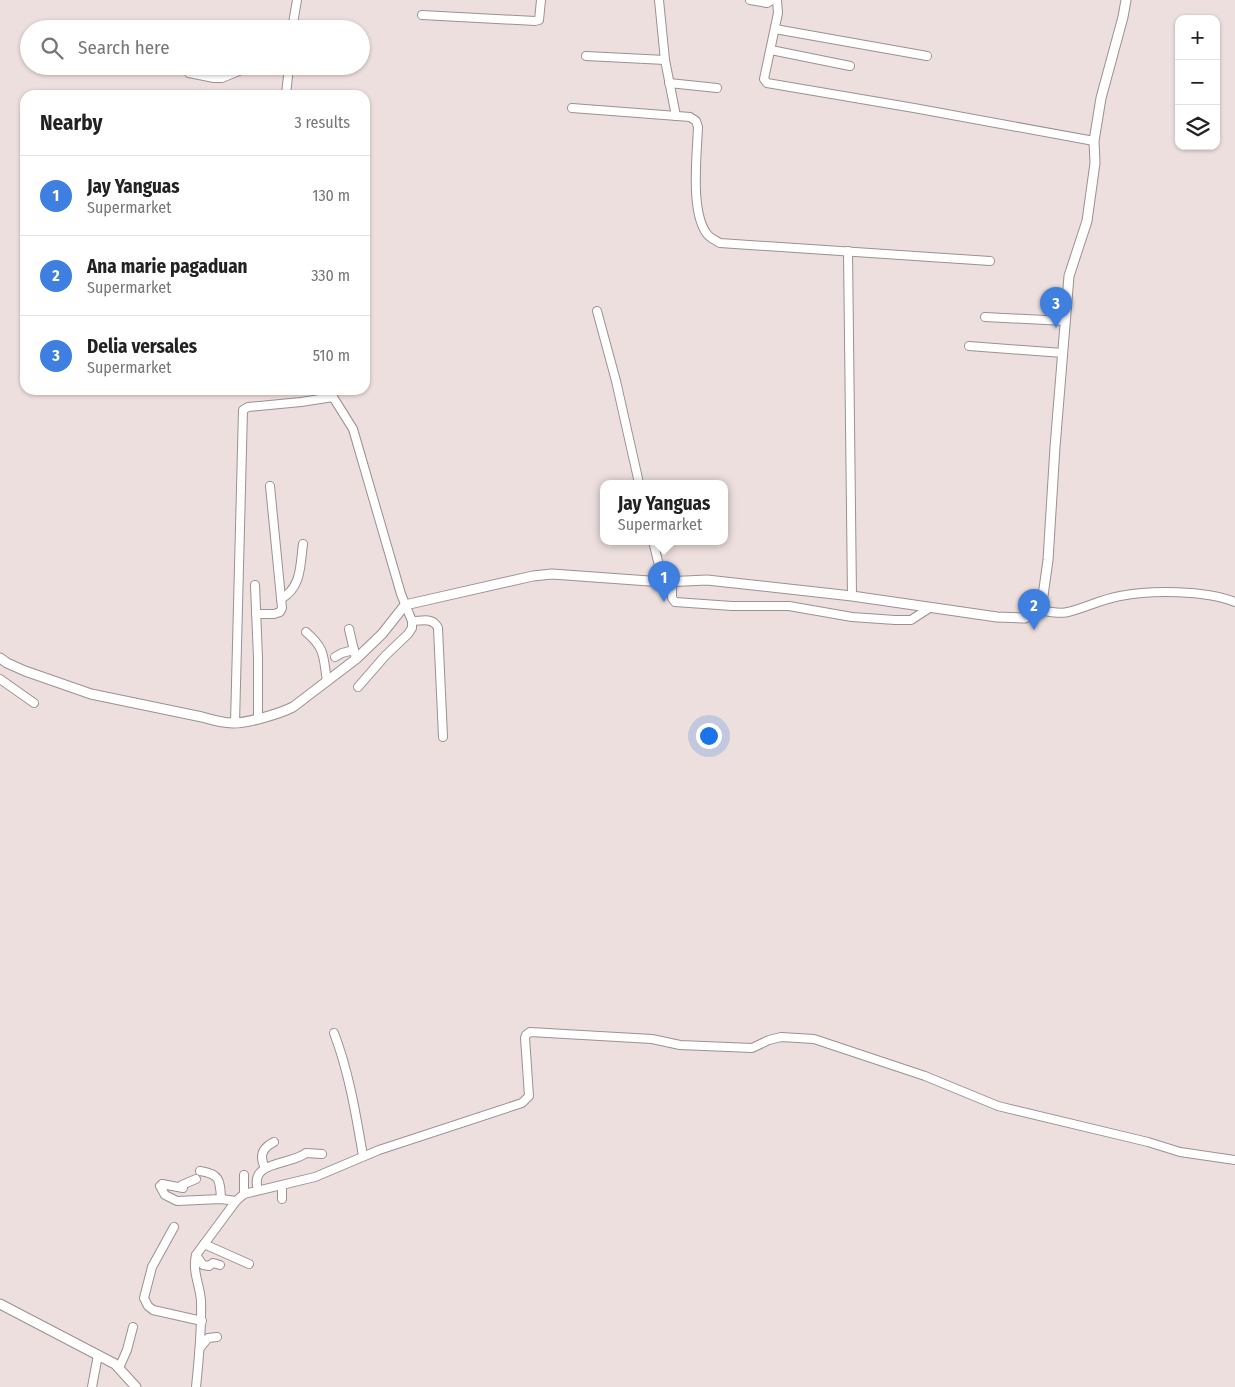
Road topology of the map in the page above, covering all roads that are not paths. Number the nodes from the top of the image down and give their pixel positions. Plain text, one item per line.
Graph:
1 (297, 0) edge
2 (540, 0) edge
3 (660, 0) edge
4 (750, 0) edge
5 (772, 0) edge
6 (777, 0) edge
7 (1126, 0) edge
8 (422, 15) dead end
9 (293, 20) edge
10 (775, 29) junction
11 (771, 50) junction
12 (586, 56) dead end
13 (927, 56) dead end
14 (665, 60) junction
15 (850, 66) dead end
16 (199, 75) edge
17 (229, 75) edge
18 (287, 75) edge
19 (669, 83) junction
20 (717, 88) dead end
21 (286, 90) edge
22 (572, 108) dead end
23 (676, 116) junction
24 (1094, 141) junction
25 (848, 251) junction
26 (990, 261) dead end
27 (597, 311) dead end
28 (985, 317) dead end
29 (1065, 321) junction
30 (969, 346) dead end
31 (1063, 352) junction
32 (328, 395) edge
33 (333, 395) edge
34 (638, 480) edge
35 (270, 486) dead end
36 (303, 544) dead end
37 (654, 545) edge
38 (667, 582) junction
39 (255, 585) dead end
40 (852, 596) junction
41 (282, 599) junction
42 (1235, 602) edge
43 (405, 606) junction
44 (931, 607) junction
45 (1041, 610) junction
46 (256, 614) junction
47 (412, 621) junction
48 (349, 629) dead end
49 (306, 632) dead end
50 (355, 655) junction
51 (335, 657) dead end
52 (0, 658) edge
53 (0, 679) edge
54 (327, 681) junction
55 (358, 687) dead end
56 (34, 704) dead end
57 (258, 718) junction
58 (234, 723) junction
59 (443, 736) dead end
60 (334, 1033) dead end
61 (274, 1142) dead end
62 (322, 1154) dead end
63 (363, 1156) junction
64 (1235, 1160) edge
65 (264, 1168) junction
66 (200, 1170) dead end
67 (244, 1176) dead end
68 (196, 1179) dead end
69 (182, 1185) junction
70 (282, 1186) junction
71 (258, 1190) junction
72 (244, 1194) junction
73 (221, 1198) junction
74 (282, 1199) dead end
75 (186, 1200) junction
76 (236, 1201) junction
77 (174, 1227) dead end
78 (204, 1244) junction
79 (196, 1255) junction
80 (249, 1264) dead end
81 (220, 1265) dead end
82 (0, 1304) edge
83 (202, 1321) junction
84 (133, 1327) dead end
85 (218, 1337) dead end
86 (200, 1348) junction
87 (98, 1355) junction
88 (119, 1368) junction
89 (92, 1387) edge
90 (136, 1387) edge
91 (196, 1387) edge

1 - 9 street
2 - 8 street
3 - 14 street
4 - 5 street
6 - 10 street
7 - 24 street
10 - 11 street
10 - 13 street
11 - 15 street
11 - 24 street
12 - 14 street
14 - 19 street
16 - 17 street
18 - 21 street
19 - 20 street
19 - 23 street
22 - 23 street
23 - 25 street
24 - 29 street
25 - 26 street
25 - 40 street
27 - 34 street
28 - 29 street
29 - 31 street
30 - 31 street
31 - 45 street
32 - 58 street
33 - 43 street
35 - 41 street
36 - 41 street
37 - 38 street
38 - 40 street
38 - 43 street
38 - 44 street
39 - 46 street
40 - 44 street
41 - 46 street
42 - 45 street
43 - 47 street
43 - 50 street
44 - 45 street
46 - 57 street
47 - 55 street
47 - 59 street
48 - 50 street
49 - 54 street
50 - 51 street
50 - 54 street
52 - 58 street
53 - 56 street
54 - 57 street
57 - 58 street
60 - 63 street
61 - 65 street
62 - 65 street
63 - 64 street
63 - 70 street
65 - 71 street
66 - 73 street
67 - 72 street
68 - 69 street
69 - 75 street
69 - 75 street
70 - 71 street
70 - 74 street
71 - 72 street
72 - 76 street
73 - 75 street
73 - 76 street
76 - 78 street
77 - 83 street
78 - 79 street
78 - 80 street
79 - 81 street
79 - 83 street
82 - 87 street
83 - 86 street
84 - 88 street
85 - 86 street
86 - 91 street
87 - 88 street
87 - 89 street
88 - 90 street

